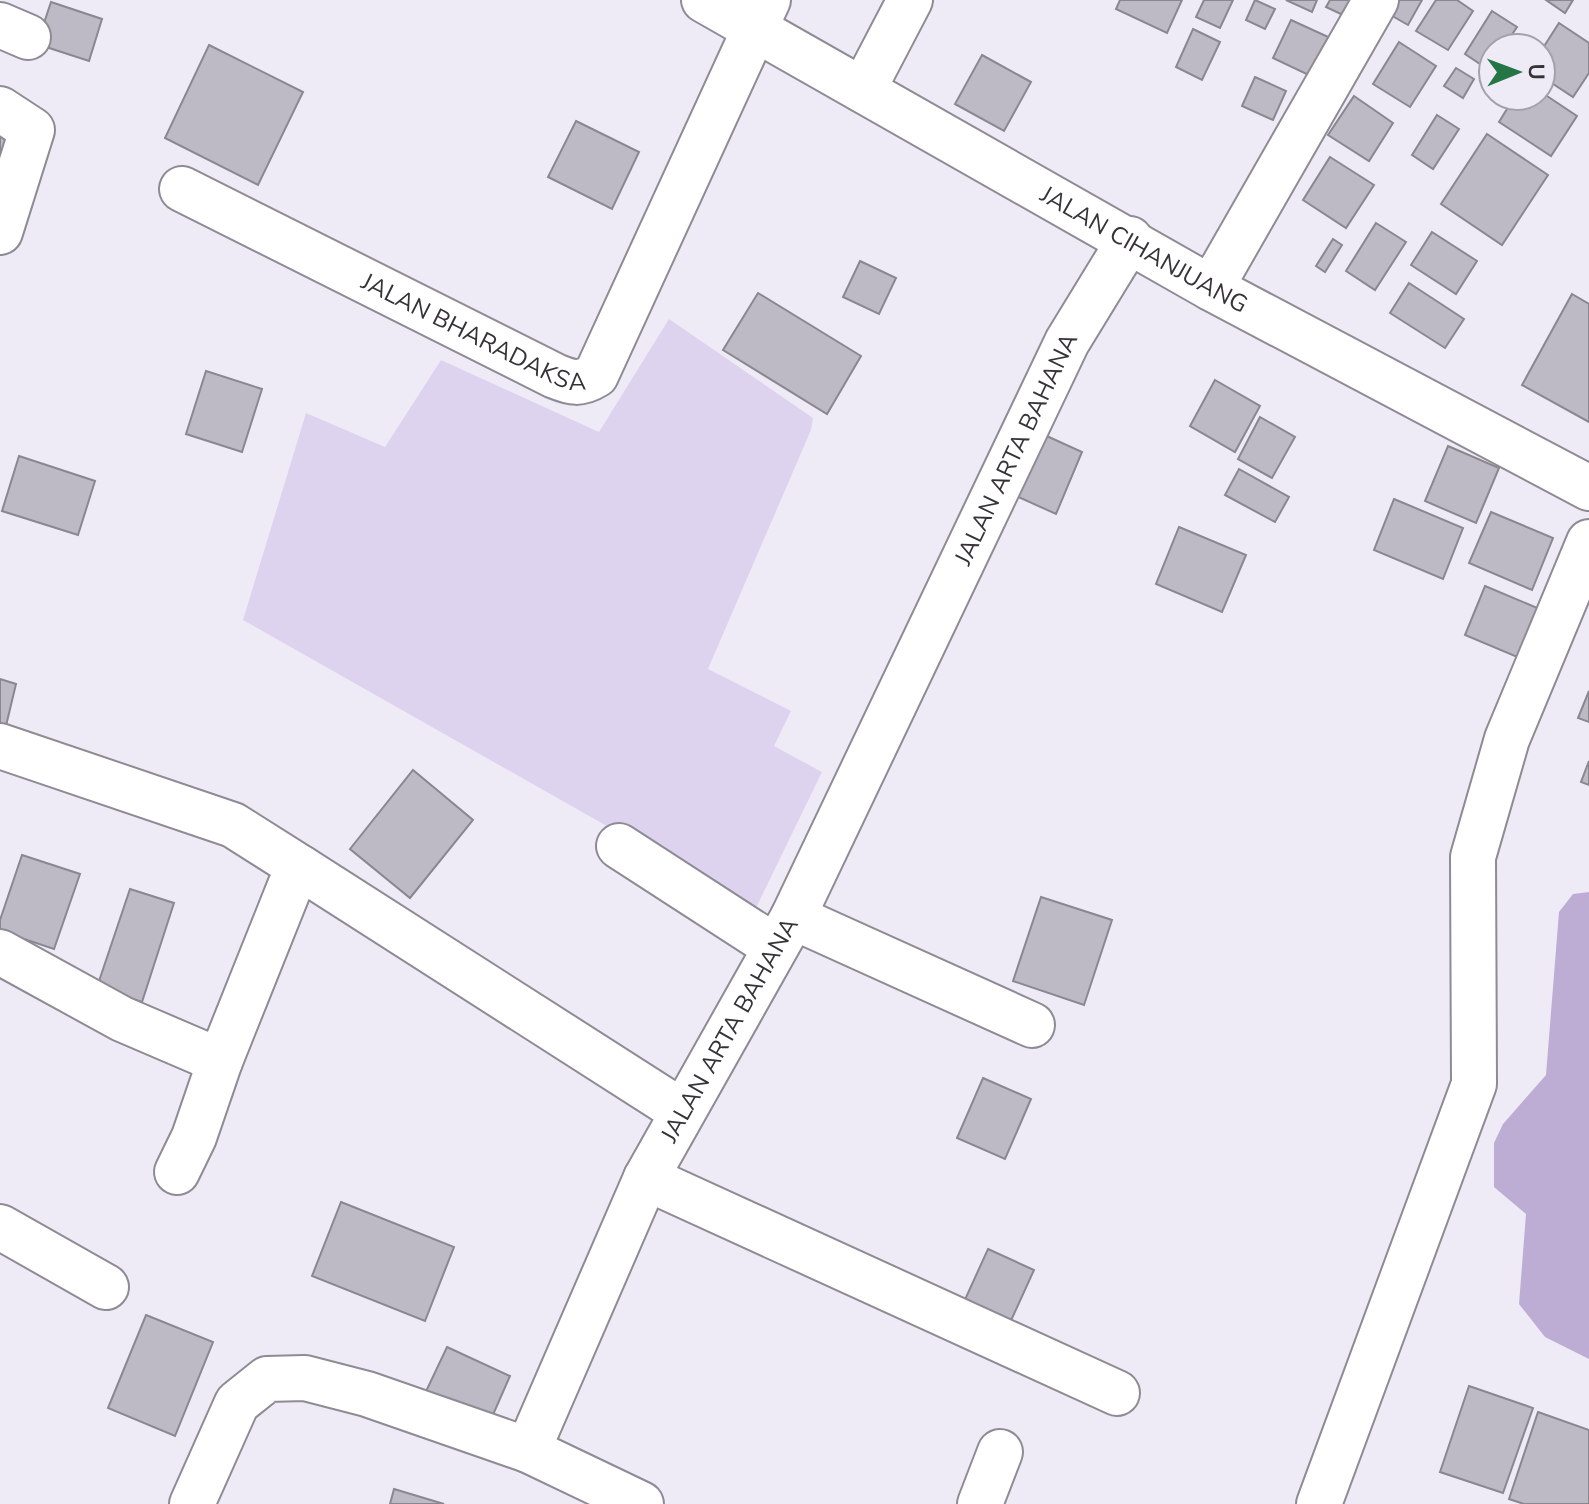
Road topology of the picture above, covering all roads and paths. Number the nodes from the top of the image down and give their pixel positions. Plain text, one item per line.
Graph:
1 (704, 0) edge
2 (910, 0) edge
3 (1376, 0) edge
4 (762, 14) edge
5 (863, 90) junction
6 (0, 109) edge
7 (182, 189) dead end
8 (0, 232) edge
9 (1130, 239) junction
10 (1211, 288) junction
11 (1589, 488) edge
12 (1589, 542) edge
13 (0, 746) edge
14 (619, 846) dead end
15 (301, 868) junction
16 (784, 932) junction
17 (0, 952) edge
18 (1032, 1025) dead end
19 (220, 1061) junction
20 (681, 1111) junction
21 (177, 1172) dead end
22 (646, 1178) junction
23 (0, 1227) edge
24 (106, 1287) dead end
25 (1117, 1393) dead end
26 (528, 1450) junction
27 (1000, 1452) dead end
28 (192, 1504) edge
29 (641, 1504) edge
30 (980, 1504) edge
31 (1319, 1504) edge

1 - 4 street, JALAN CIHANJUANG
2 - 5 street
3 - 10 street
4 - 5 street, JALAN CIHANJUANG
4 - 7 street, JALAN BHARADAKSA
5 - 9 street, JALAN CIHANJUANG
6 - 8 street
9 - 10 street, JALAN CIHANJUANG
9 - 16 street, JALAN ARTA BAHANA
10 - 11 street, JALAN CIHANJUANG
12 - 31 street
13 - 15 street
14 - 16 street
15 - 19 street
15 - 20 street
16 - 18 street
16 - 20 street, JALAN ARTA BAHANA
17 - 19 street
19 - 21 street
20 - 22 street, JALAN ARTA BAHANA
22 - 25 street
22 - 26 street, JALAN ARTA BAHANA
23 - 24 street
26 - 28 street
26 - 29 street
27 - 30 street

